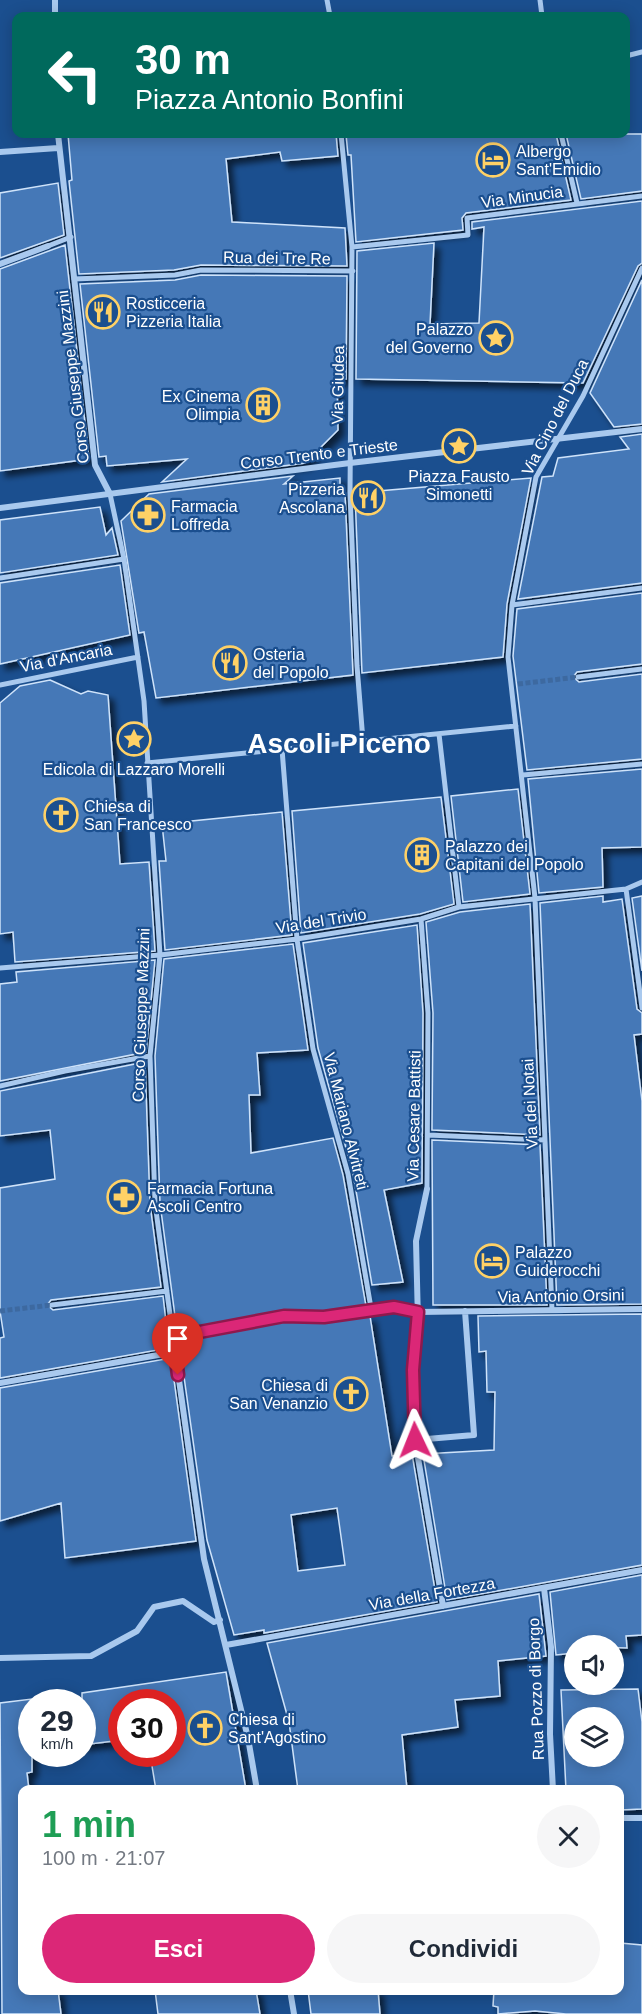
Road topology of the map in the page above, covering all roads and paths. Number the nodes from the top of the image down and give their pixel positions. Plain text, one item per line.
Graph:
1 (58, 138) edge
2 (341, 138) edge
3 (562, 138) edge
4 (58, 148) junction
5 (0, 152) edge
6 (642, 196) edge
7 (577, 202) junction
8 (71, 237) junction
9 (48, 246) joint
10 (352, 247) junction
11 (0, 264) edge
12 (642, 268) edge
13 (353, 271) junction
14 (74, 279) junction
15 (642, 429) edge
16 (558, 439) junction
17 (350, 463) junction
18 (110, 494) junction
19 (0, 508) edge
20 (124, 559) junction
21 (0, 578) edge
22 (642, 588) edge
23 (512, 605) junction
24 (138, 657) junction
25 (642, 669) edge
26 (578, 677) tunnel mouth
27 (0, 685) edge
28 (516, 726) junction
29 (439, 734) junction
30 (363, 741) junction
31 (282, 749) junction
32 (147, 763) junction
33 (642, 764) edge
34 (523, 775) junction
35 (642, 882) edge
36 (626, 889) junction
37 (535, 898) junction
38 (459, 907) junction
39 (421, 919) junction
40 (297, 939) junction
41 (160, 956) junction
42 (0, 968) edge
43 (642, 1008) edge
44 (150, 1056) junction
45 (0, 1086) edge
46 (428, 1135) junction
47 (545, 1140) junction
48 (427, 1189) joint
49 (167, 1291) junction
50 (52, 1305) tunnel mouth
51 (371, 1308) junction
52 (642, 1309) edge
53 (552, 1310) junction
54 (465, 1311) junction
55 (418, 1312) junction
56 (173, 1337) junction
57 (175, 1352) junction
58 (0, 1383) edge
59 (415, 1440) junction
60 (642, 1570) edge
61 (544, 1588) junction
62 (443, 1606) junction
63 (220, 1620) junction
64 (226, 1645) junction
65 (0, 1658) edge
66 (256, 1785) edge
67 (553, 1785) edge
68 (624, 1818) edge
69 (642, 1818) edge
70 (291, 1995) edge
71 (294, 2014) edge

1 - 4 street, Corso Giuseppe Mazzini
2 - 10 street, Via Giudea
3 - 7 street
4 - 5 street
4 - 8 street, Corso Giuseppe Mazzini
6 - 7 street, Via Minucia
7 - 10 street, Via Minucia
8 - 9 street
8 - 14 street, Corso Giuseppe Mazzini
9 - 11 street
10 - 13 street, Via Giudea
12 - 16 street, Via Cino del Duca
13 - 14 street, Rua dei Tre Re
13 - 17 street, Via Giudea
14 - 18 street, Corso Giuseppe Mazzini
15 - 16 street, Corso Trento e Trieste
16 - 17 street, Corso Trento e Trieste
16 - 23 street, Via Cino del Duca
17 - 18 street, Corso Trento e Trieste
17 - 30 street, Via Giudea
18 - 19 street, Corso Trento e Trieste
18 - 20 street, Corso Giuseppe Mazzini
20 - 21 street
20 - 24 street, Corso Giuseppe Mazzini
22 - 23 street
23 - 28 street, Via Cino del Duca
24 - 27 street, Via d'Ancaria
24 - 32 street, Corso Giuseppe Mazzini
25 - 26 street
28 - 29 street
28 - 34 street, Via Cino del Duca
29 - 30 street
29 - 38 street
30 - 31 street
31 - 32 street
31 - 40 street, Via Mariano Alvitreti
32 - 41 street, Corso Giuseppe Mazzini
33 - 34 street
34 - 37 street, Via dei Notai
35 - 36 street, Via del Trivio
36 - 37 street, Via del Trivio
36 - 43 street
37 - 38 street, Via del Trivio
37 - 47 street, Via dei Notai
38 - 39 street, Via del Trivio
39 - 40 street, Via del Trivio
39 - 46 street, Via Cesare Battisti
40 - 41 street, Via del Trivio
40 - 51 street, Via Mariano Alvitreti
41 - 42 street, Via del Trivio
41 - 44 street, Corso Giuseppe Mazzini
44 - 45 street
44 - 49 street, Corso Giuseppe Mazzini
46 - 47 street
46 - 48 street, Via Cesare Battisti
47 - 53 street, Via dei Notai
48 - 55 street, Via Cesare Battisti
49 - 50 street
49 - 56 street, Corso Giuseppe Mazzini
51 - 55 street, Via Antonio Orsini
51 - 56 street, Via Antonio Orsini
52 - 53 street, Via Antonio Orsini
53 - 54 street, Via Antonio Orsini
54 - 55 street, Via Antonio Orsini
54 - 59 street
55 - 59 street, Via Cesare Battisti
56 - 57 street, Corso Giuseppe Mazzini
57 - 58 street
57 - 63 street, Corso Giuseppe Mazzini
59 - 62 street, Via Cesare Battisti
60 - 61 street, Via della Fortezza
61 - 62 street, Via della Fortezza
61 - 67 street, Rua Pozzo di Borgo
62 - 64 street, Via della Fortezza
63 - 64 street, Corso Giuseppe Mazzini
63 - 65 street
64 - 66 street, Corso Giuseppe Mazzini
68 - 69 street
70 - 71 street

